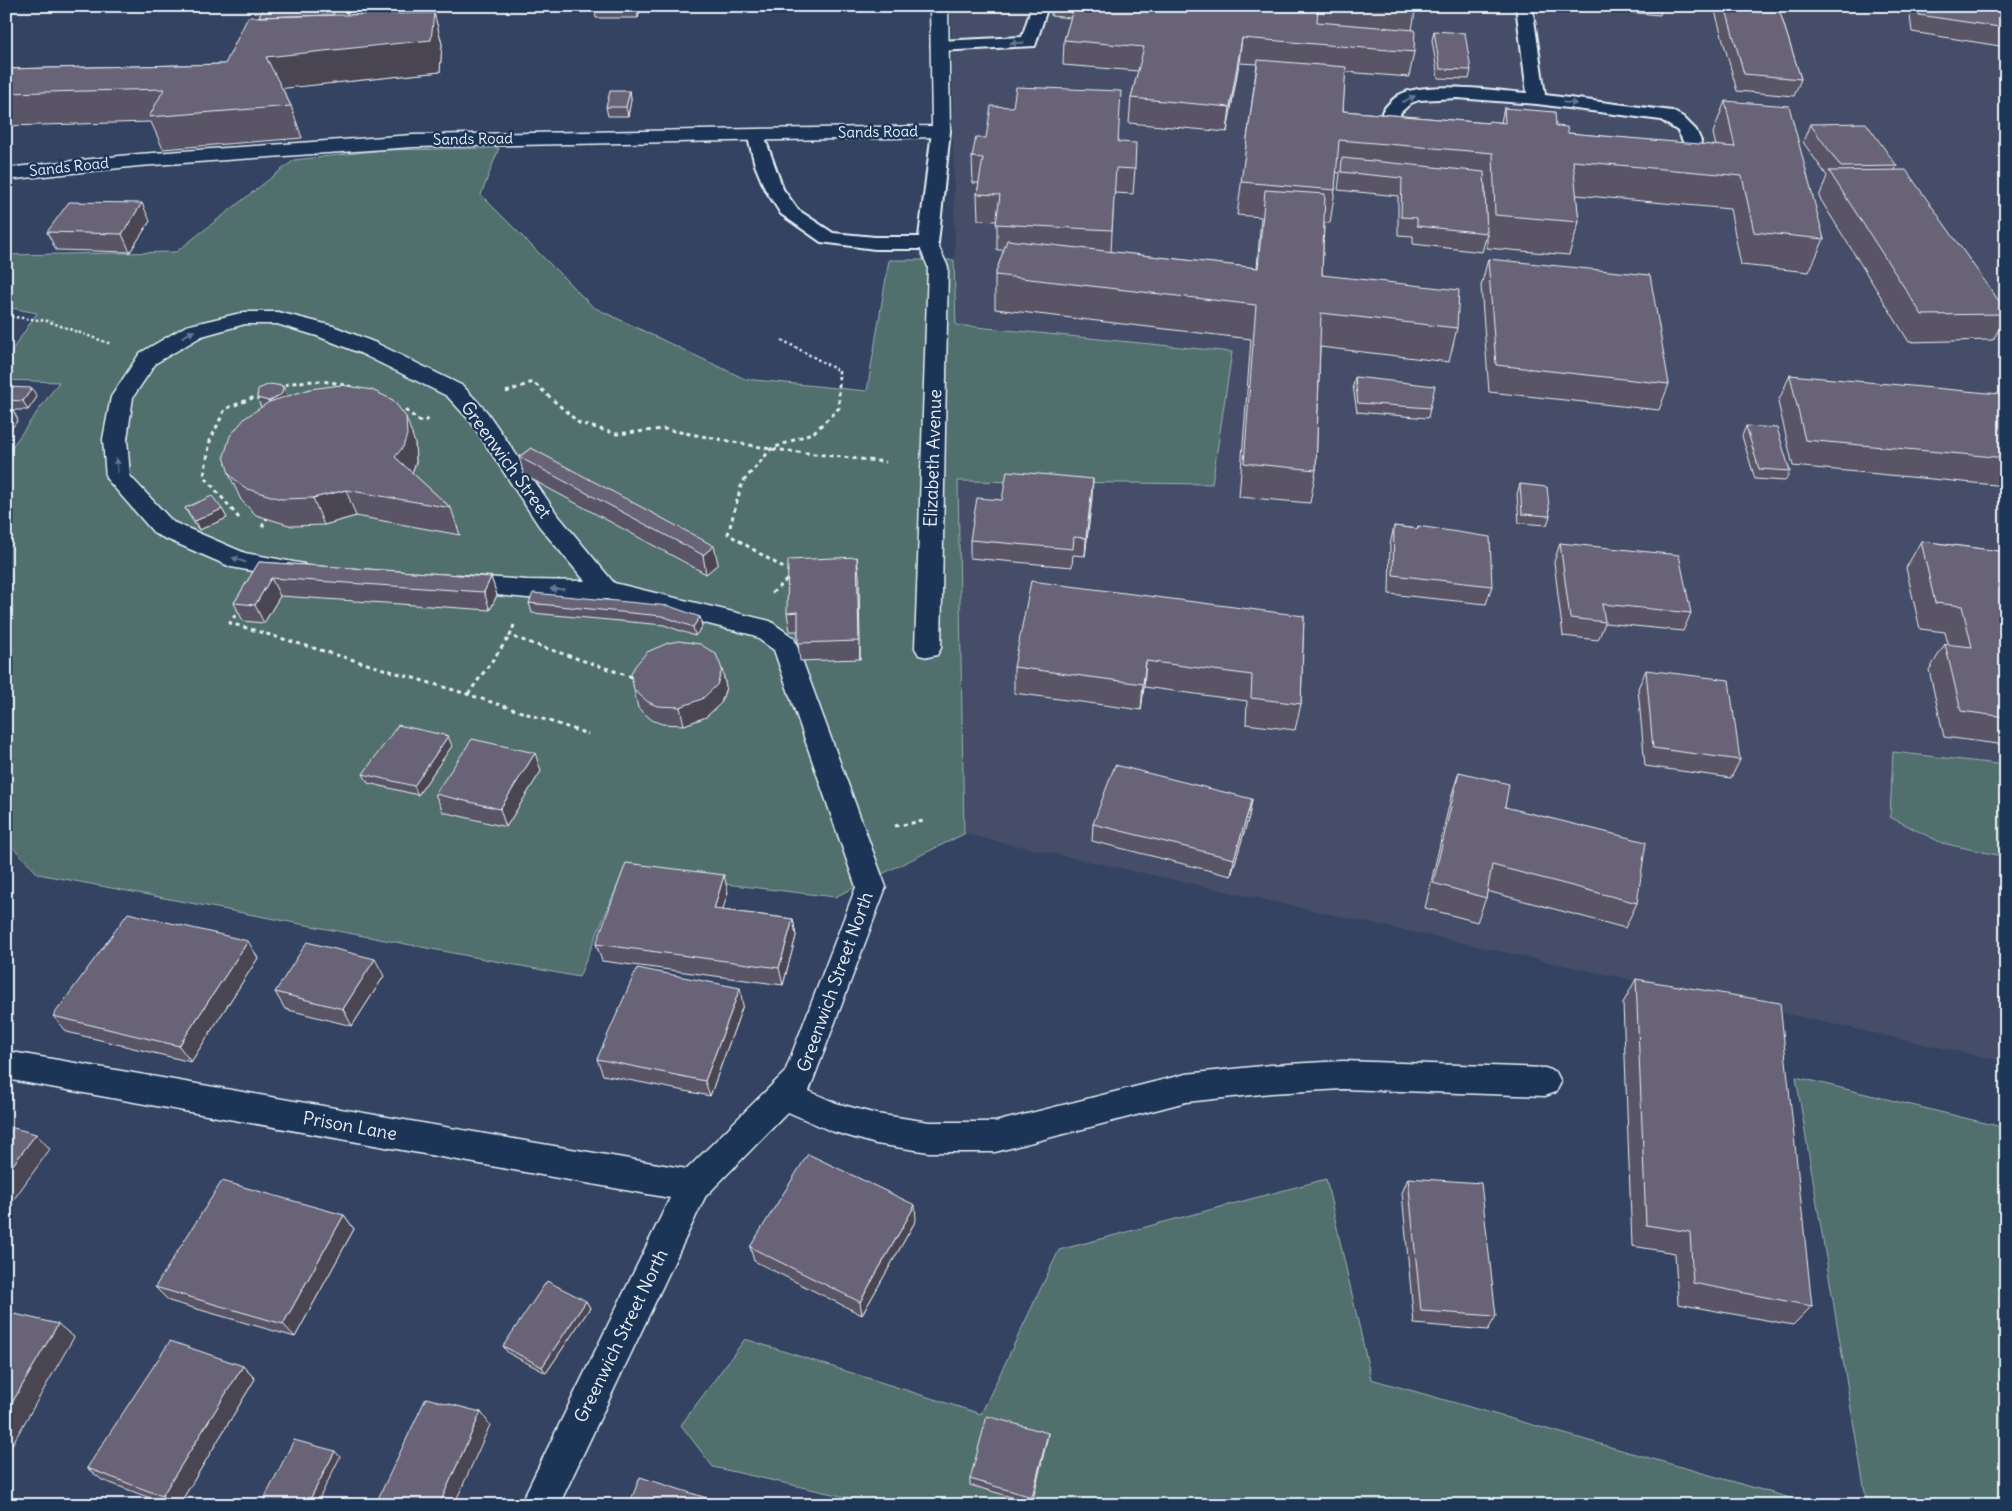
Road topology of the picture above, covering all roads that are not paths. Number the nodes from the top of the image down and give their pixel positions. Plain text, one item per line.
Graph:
1 (938, 6) edge
2 (1040, 6) edge
3 (1524, 6) edge
4 (939, 46) junction
5 (1537, 99) junction
6 (941, 131) junction
7 (756, 134) junction
8 (1430, 142) edge
9 (1647, 161) edge
10 (6, 174) edge
11 (928, 243) junction
12 (316, 572) edge
13 (431, 582) edge
14 (606, 590) junction
15 (928, 648) dead end
16 (6, 1065) edge
17 (1546, 1082) dead end
18 (784, 1095) junction
19 (693, 1186) junction
20 (539, 1505) edge

1 - 4 street
2 -> 4 lane
3 - 5 lane
4 - 6 street
8 -> 5 lane
5 -> 9 lane
6 - 7 street, Sands Road
6 - 11 lane
7 - 10 street, Sands Road
7 - 11 lane
11 - 15 street, Elizabeth Avenue
12 -> 14 street, Greenwich Street
14 -> 13 street
14 - 18 street, Greenwich Street North
16 - 19 street, Prison Lane
17 - 18 street
18 - 19 street, Greenwich Street North
19 - 20 street, Greenwich Street North

